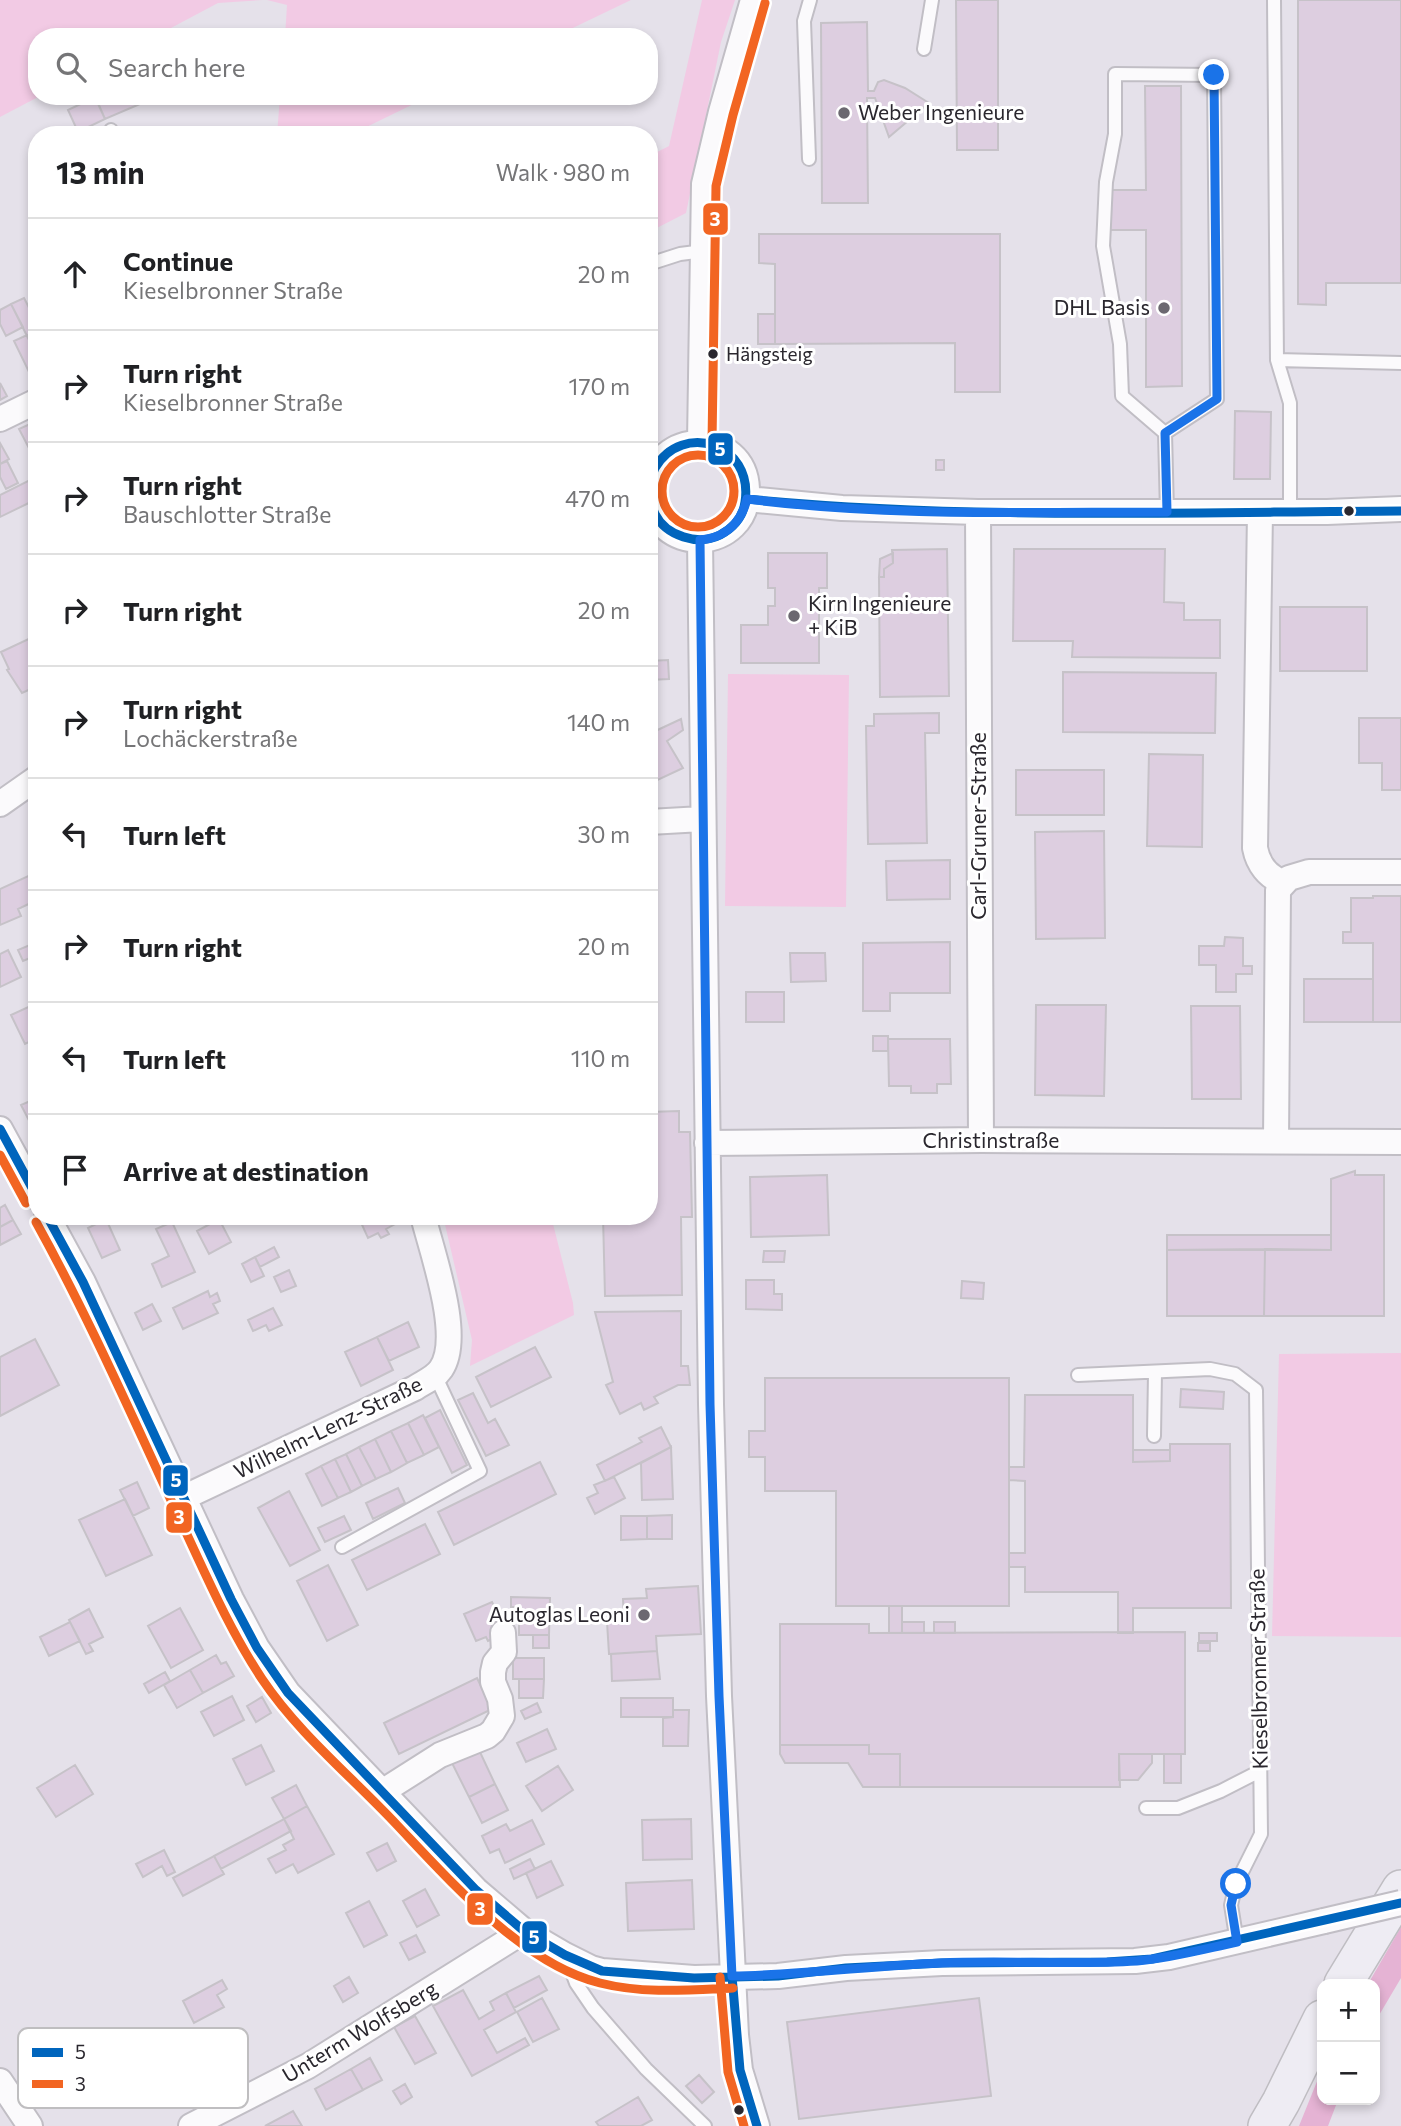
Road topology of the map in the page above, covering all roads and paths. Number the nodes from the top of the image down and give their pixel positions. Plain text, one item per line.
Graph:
1 (753, 0) edge
2 (810, 0) edge
3 (932, 0) edge
4 (1274, 0) edge
5 (924, 49) dead end
6 (809, 159) dead end
7 (704, 251) junction
8 (658, 261) edge
9 (1277, 360) junction
10 (1401, 363) edge
11 (28, 405) edge
12 (0, 419) edge
13 (1165, 433) junction
14 (700, 442) junction
15 (658, 465) edge
16 (747, 499) junction
17 (1400, 510) edge
18 (978, 512) junction
19 (1167, 512) junction
20 (1261, 512) junction
21 (1290, 512) junction
22 (658, 518) edge
23 (700, 540) junction
24 (28, 784) edge
25 (0, 804) edge
26 (702, 819) junction
27 (658, 821) edge
28 (1401, 872) edge
29 (1283, 882) junction
30 (0, 1129) edge
31 (981, 1140) junction
32 (1276, 1141) junction
33 (1401, 1142) edge
34 (707, 1143) junction
35 (28, 1180) edge
36 (52, 1225) edge
37 (425, 1225) edge
38 (1155, 1373) junction
39 (435, 1375) junction
40 (1079, 1375) dead end
41 (1154, 1436) dead end
42 (184, 1497) junction
43 (342, 1547) dead end
44 (503, 1633) dead end
45 (1260, 1771) junction
46 (382, 1792) junction
47 (1146, 1808) dead end
48 (1401, 1889) edge
49 (1401, 1903) edge
50 (524, 1931) junction
51 (1237, 1942) junction
52 (565, 1955) junction
53 (732, 1976) junction
54 (1346, 1979) edge
55 (1317, 2030) edge
56 (0, 2081) edge
57 (248, 2097) edge
58 (226, 2108) edge
59 (1275, 2118) edge
60 (30, 2126) edge
61 (191, 2126) edge
62 (705, 2126) edge
63 (757, 2126) edge

1 - 7 street
2 - 6 lane
3 - 5 lane
4 - 9 lane
7 - 8 lane
7 - 14 street
9 - 10 lane
9 - 21 lane
11 - 12 street
13 - 13 lane
13 - 19 lane
14 - 15 street
14 - 16 street
16 - 18 street
16 - 23 street
17 - 21 street
18 - 19 street
18 - 31 street, Carl-Gruner-Straße
19 - 20 street
20 - 21 street
20 - 29 street
22 - 23 street
23 - 26 street
24 - 25 street
26 - 27 street
26 - 34 street
28 - 29 street
29 - 32 street
30 - 35 street
31 - 32 street, Christinstraße
31 - 34 street, Christinstraße
32 - 33 street, Christinstraße
34 - 53 street
36 - 42 street
37 - 39 street, Wilhelm-Lenz-Straße
38 - 40 lane
38 - 41 lane
38 - 45 lane, Kieselbronner Straße
39 - 42 street, Wilhelm-Lenz-Straße
39 - 43 lane
42 - 46 street
44 - 46 street
45 - 47 lane
45 - 51 lane, Kieselbronner Straße
46 - 50 street
48 - 54 main road
49 - 51 street, bridge
50 - 52 street
50 - 57 street, Unterm Wolfsberg
51 - 53 street
52 - 53 street
52 - 62 lane
53 - 63 street
55 - 59 main road
56 - 60 street
58 - 61 street, Unterm Wolfsberg

